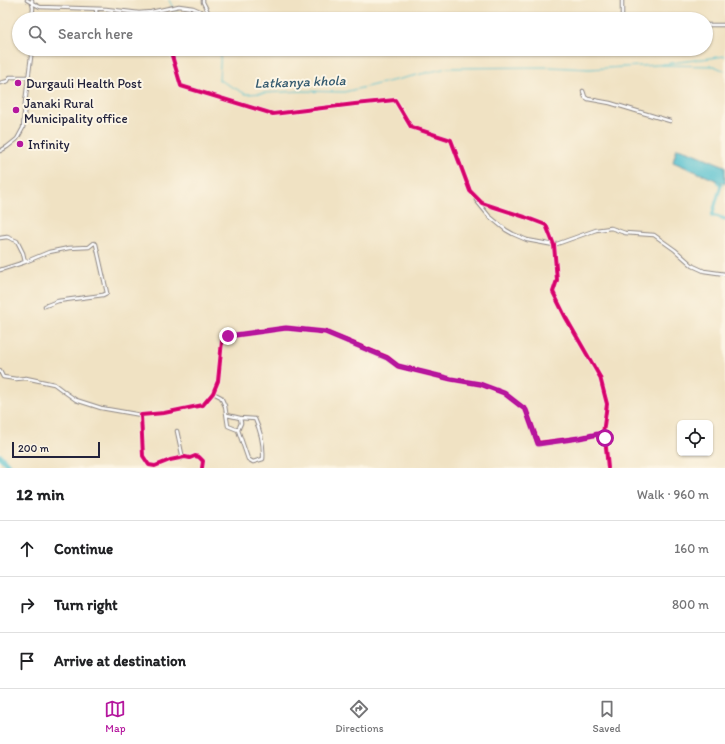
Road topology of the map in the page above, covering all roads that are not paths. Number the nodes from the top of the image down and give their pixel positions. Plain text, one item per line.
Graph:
1 (27, 0) edge
2 (203, 0) edge
3 (622, 0) edge
4 (32, 2) edge
5 (96, 9) junction
6 (33, 12) edge
7 (96, 12) edge
8 (128, 12) edge
9 (151, 12) edge
10 (203, 12) edge
11 (208, 12) edge
12 (622, 12) edge
13 (713, 25) edge
14 (725, 25) edge
15 (31, 56) edge
16 (172, 56) edge
17 (28, 77) junction
18 (0, 83) edge
19 (583, 92) dead end
20 (670, 121) dead end
21 (0, 151) edge
22 (470, 191) junction
23 (0, 238) edge
24 (554, 245) junction
25 (25, 262) junction
26 (0, 270) edge
27 (725, 274) edge
28 (45, 306) dead end
29 (0, 371) edge
30 (213, 393) junction
31 (141, 415) junction
32 (227, 415) junction
33 (240, 418) junction
34 (238, 430) junction
35 (177, 431) dead end
36 (603, 433) junction
37 (181, 459) junction
38 (150, 466) junction
39 (155, 468) edge
40 (202, 468) edge
41 (608, 468) edge

1 - 4 street
2 - 11 street
3 - 12 street
4 - 5 street
4 - 6 street
5 - 7 street
5 - 8 street
9 - 10 street
13 - 14 street
15 - 17 street
16 - 22 street
17 - 18 street
17 - 21 street
19 - 20 street
22 - 24 street
22 - 24 street
23 - 25 street
24 - 27 street
24 - 36 street
25 - 26 street
25 - 28 street
29 - 31 street
30 - 31 street
30 - 32 street
30 - 36 street
31 - 38 street
32 - 33 street
32 - 34 street
33 - 34 street
33 - 34 street
35 - 37 street
36 - 41 street
37 - 38 street
37 - 40 street
38 - 39 street

